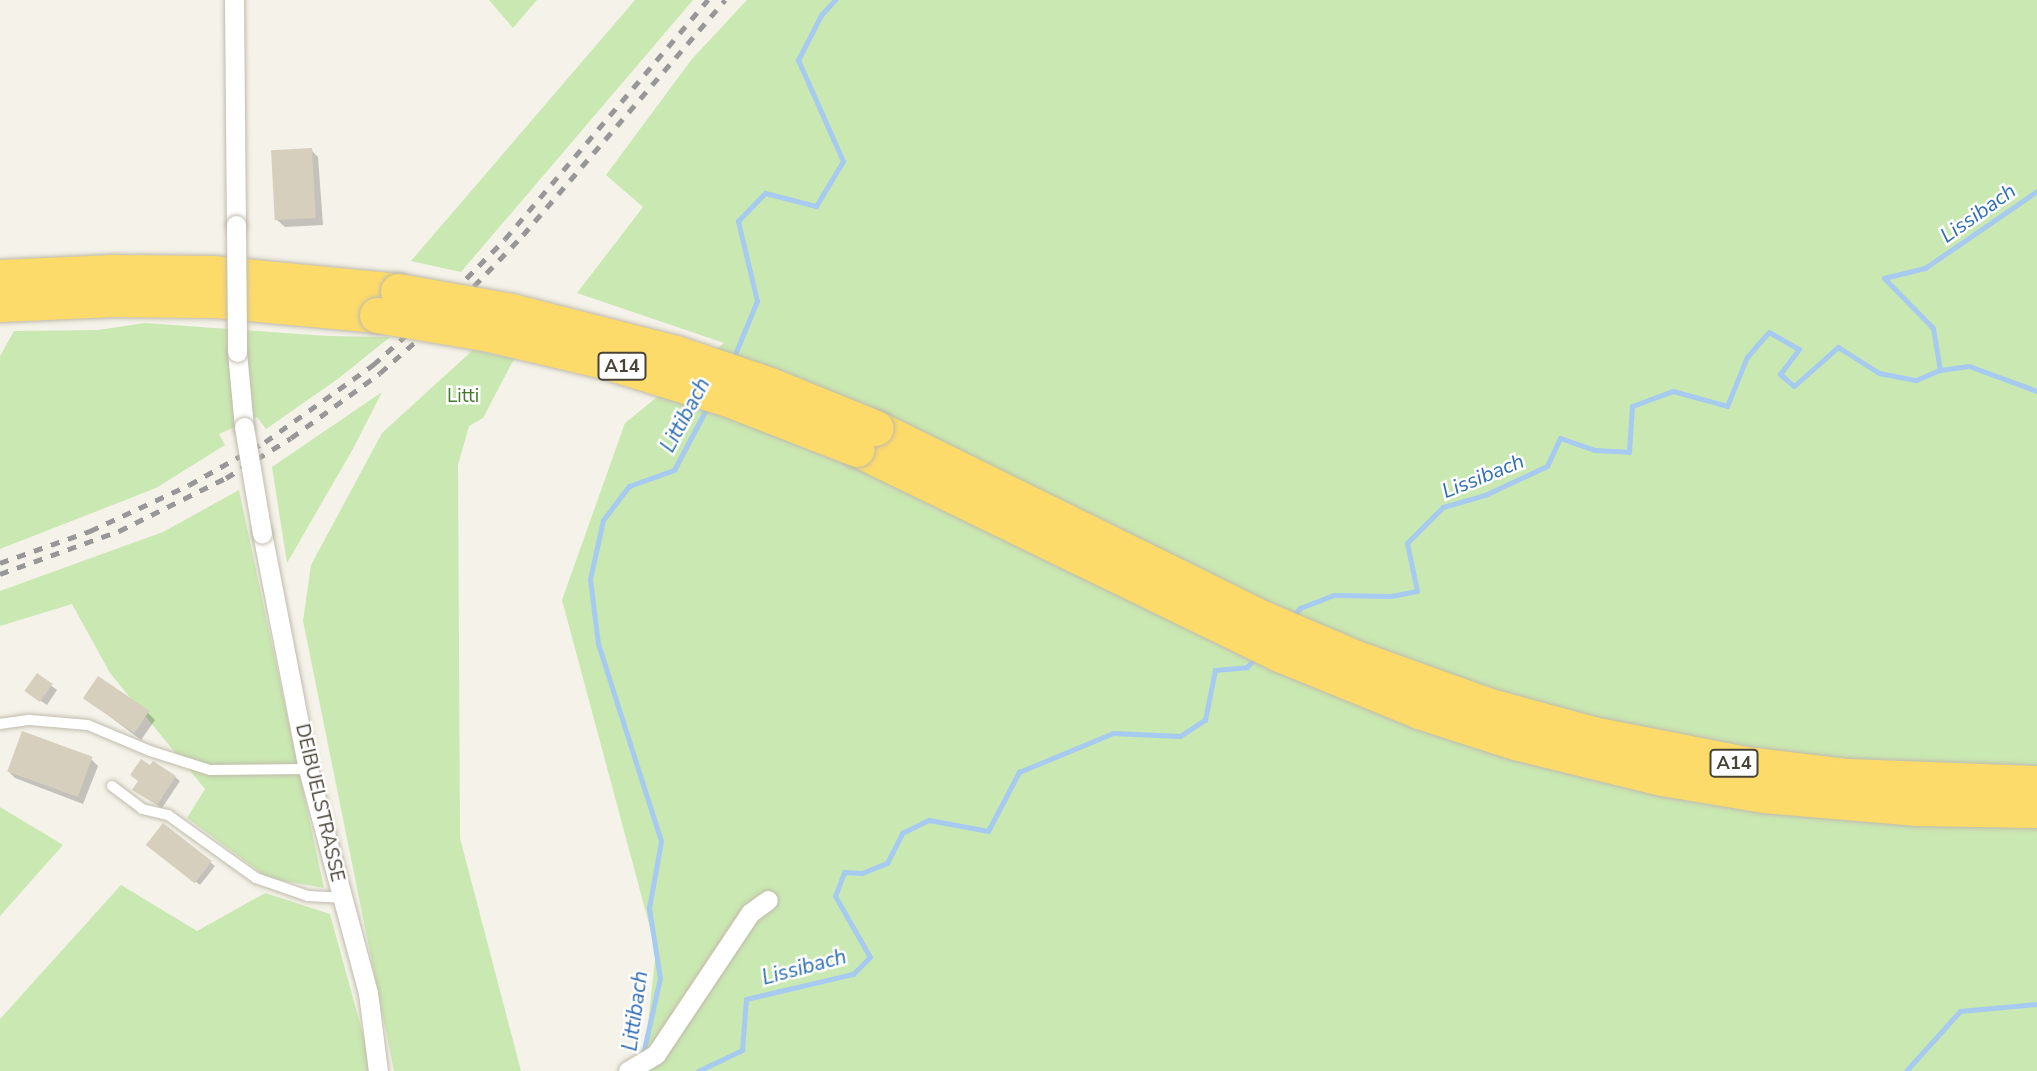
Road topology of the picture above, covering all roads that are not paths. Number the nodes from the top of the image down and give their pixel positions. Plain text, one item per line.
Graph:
1 (234, 0) edge
2 (0, 277) edge
3 (388, 303) junction
4 (0, 304) edge
5 (1429, 700) junction
6 (0, 724) edge
7 (309, 769) junction
8 (2037, 783) edge
9 (112, 786) dead end
10 (2037, 810) edge
11 (341, 898) junction
12 (768, 900) dead end
13 (378, 1071) edge
14 (628, 1071) edge

1 - 7 street, DEIBUELSTRASSE, bridge
2 - 3 highway, A14
3 - 4 highway, A14
3 - 5 highway, A14, bridge
5 - 8 highway, A14
5 - 10 highway, A14
6 - 7 lane
7 - 11 street, DEIBUELSTRASSE
9 - 11 lane
11 - 13 street, DEIBUELSTRASSE
12 - 14 street

